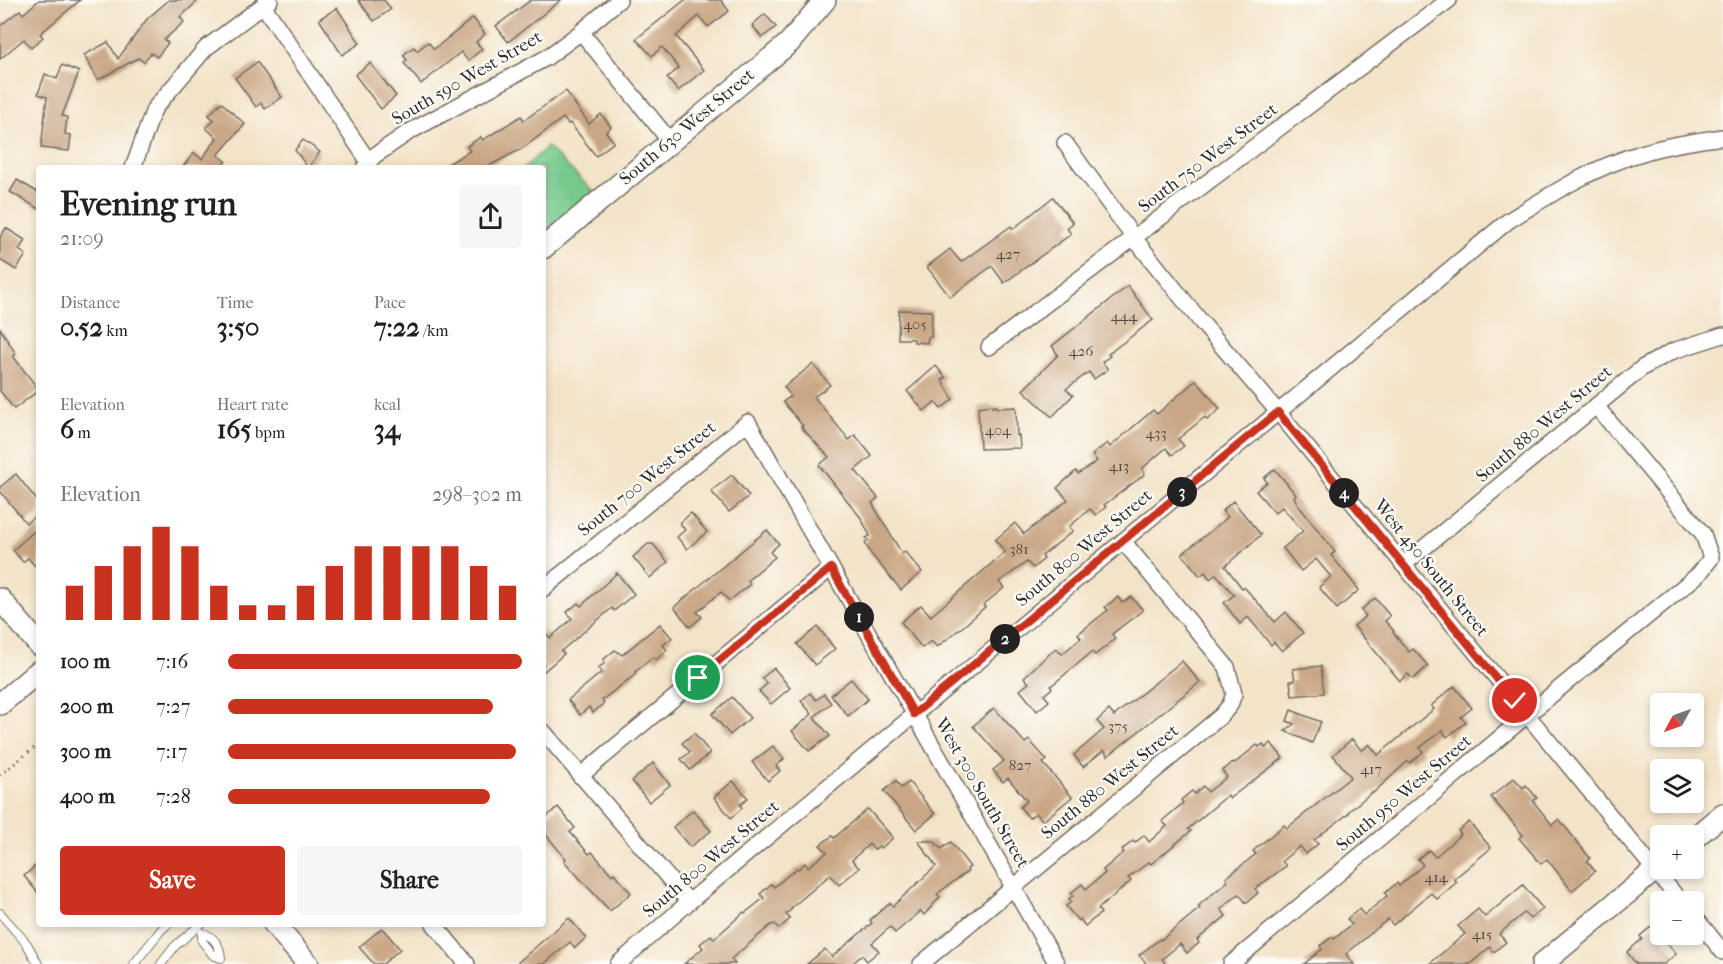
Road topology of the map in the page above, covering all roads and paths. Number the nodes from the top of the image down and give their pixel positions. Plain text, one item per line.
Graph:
1 (619, 0) edge
2 (825, 0) edge
3 (1449, 0) edge
4 (267, 3) edge
5 (581, 32) junction
6 (1723, 137) edge
7 (670, 141) junction
8 (1065, 143) dead end
9 (134, 165) edge
10 (366, 165) edge
11 (1134, 238) junction
12 (546, 245) edge
13 (1723, 335) edge
14 (990, 347) dead end
15 (1596, 406) junction
16 (1278, 412) junction
17 (748, 422) joint
18 (1123, 541) junction
19 (1404, 565) junction
20 (831, 568) junction
21 (546, 587) edge
22 (0, 599) edge
23 (36, 641) edge
24 (36, 674) edge
25 (0, 704) edge
26 (914, 714) junction
27 (1527, 715) junction
28 (546, 735) edge
29 (36, 746) edge
30 (0, 775) edge
31 (580, 776) junction
32 (1723, 814) edge
33 (1704, 830) edge
34 (1650, 859) edge
35 (1650, 875) edge
36 (1013, 886) junction
37 (689, 902) junction
38 (0, 913) edge
39 (164, 927) edge
40 (198, 927) edge
41 (277, 927) edge
42 (436, 927) edge
43 (1704, 928) edge
44 (1723, 951) edge
45 (38, 964) edge
46 (134, 964) edge
47 (161, 964) edge
48 (308, 964) edge
49 (467, 964) edge
50 (618, 964) edge
51 (921, 964) edge
52 (1057, 964) edge
53 (1231, 964) edge
54 (1542, 964) edge

1 - 5 street, South 590 West Street
2 - 7 street, South 630 West Street
3 - 11 street, South 750 West Street
4 - 9 street
4 - 10 street
5 - 7 street
5 - 10 street, South 590 West Street
6 - 16 street, South 800 West Street
7 - 12 street, South 630 West Street
8 - 11 street, West 450 South Street
11 - 14 street, South 750 West Street
11 - 16 street, West 450 South Street
13 - 15 street, South 880 West Street
15 - 19 street, South 880 West Street
15 - 27 street, South 950 West Street
16 - 18 street, South 800 West Street
16 - 19 street, West 450 South Street
17 - 20 street, West 300 South Street
17 - 21 street, South 700 West Street
18 - 26 street, South 800 West Street
18 - 36 street, South 880 West Street
19 - 27 street, West 450 South Street
20 - 26 street, West 300 South Street
20 - 31 street
22 - 23 street
24 - 25 street
26 - 36 street, West 300 South Street
26 - 37 street, South 800 West Street
27 - 34 street, West 450 South Street
27 - 53 street, South 950 West Street
28 - 31 street
29 - 30 path
31 - 37 street
32 - 33 street
35 - 54 street
36 - 51 street, South 880 West Street
36 - 52 street, West 300 South Street
37 - 50 street, South 800 West Street
38 - 45 lane
39 - 46 lane
40 - 47 lane
41 - 48 street
42 - 49 street
43 - 44 street

